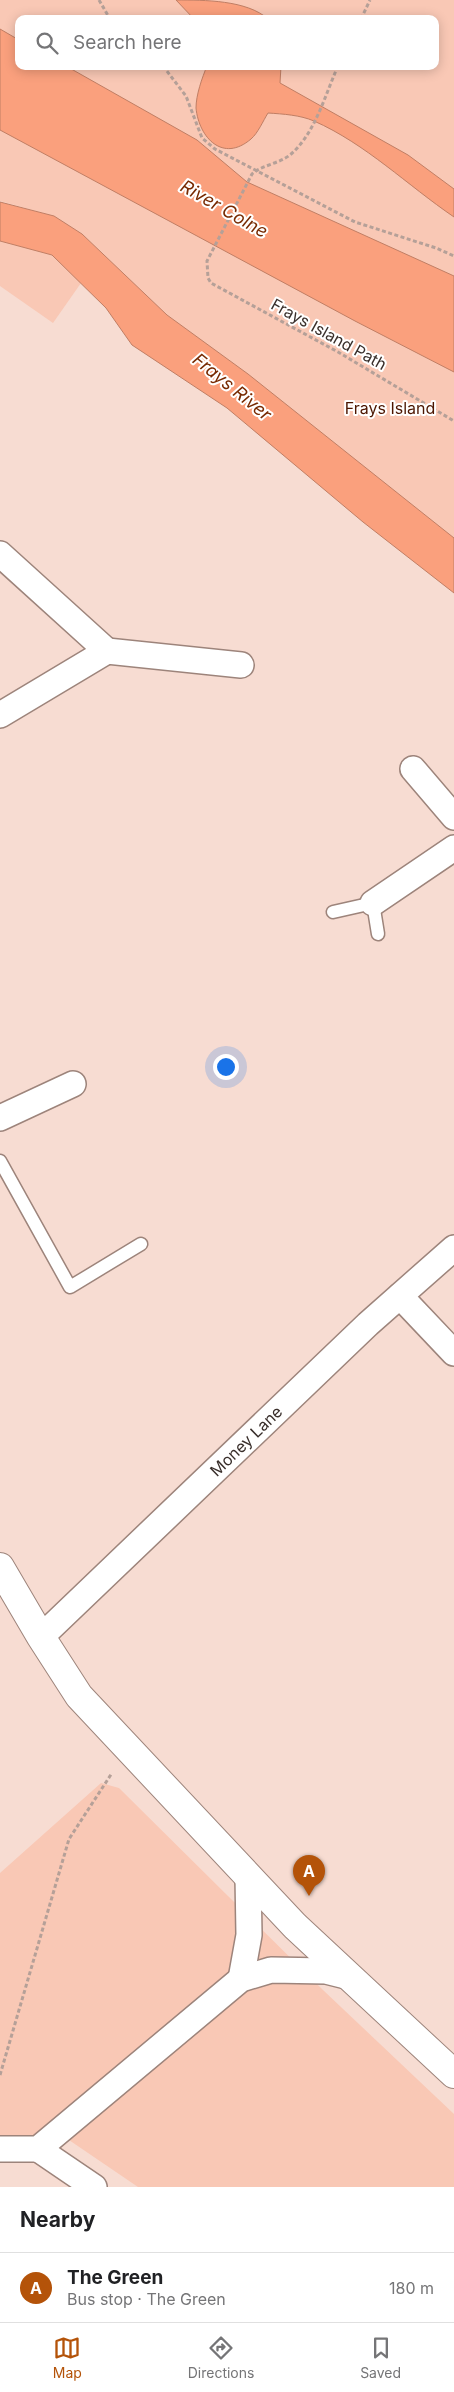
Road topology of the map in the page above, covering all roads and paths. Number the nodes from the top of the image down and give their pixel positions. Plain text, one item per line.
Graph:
1 (99, 0) edge
2 (370, 0) edge
3 (108, 15) edge
4 (363, 15) edge
5 (166, 70) edge
6 (336, 70) edge
7 (257, 169) junction
8 (454, 256) edge
9 (454, 420) edge
10 (0, 554) edge
11 (107, 651) junction
12 (241, 665) dead end
13 (0, 715) edge
14 (413, 769) dead end
15 (454, 817) edge
16 (454, 848) edge
17 (373, 903) junction
18 (333, 912) dead end
19 (378, 934) dead end
20 (73, 1084) dead end
21 (0, 1118) edge
22 (0, 1162) edge
23 (141, 1244) dead end
24 (454, 1248) edge
25 (400, 1296) junction
26 (454, 1352) edge
27 (0, 1567) edge
28 (41, 1637) junction
29 (128, 1749) junction
30 (248, 1876) junction
31 (350, 1977) junction
32 (241, 1979) junction
33 (454, 2074) edge
34 (0, 2075) edge
35 (0, 2149) edge
36 (38, 2149) junction
37 (94, 2187) edge

1 - 3 path
2 - 4 path
5 - 7 path
6 - 7 path
7 - 8 path
7 - 9 path, Frays Island Path
10 - 11 street
11 - 12 street
11 - 13 street
14 - 15 street
16 - 17 street
17 - 18 lane
17 - 19 lane
20 - 21 street
22 - 23 lane
24 - 25 street, Money Lane
25 - 26 street
25 - 28 street, Money Lane
27 - 28 street
28 - 29 street
29 - 30 street
29 - 34 path
30 - 31 street
30 - 32 street
31 - 32 street
31 - 33 street
32 - 36 street
35 - 36 street
36 - 37 street

